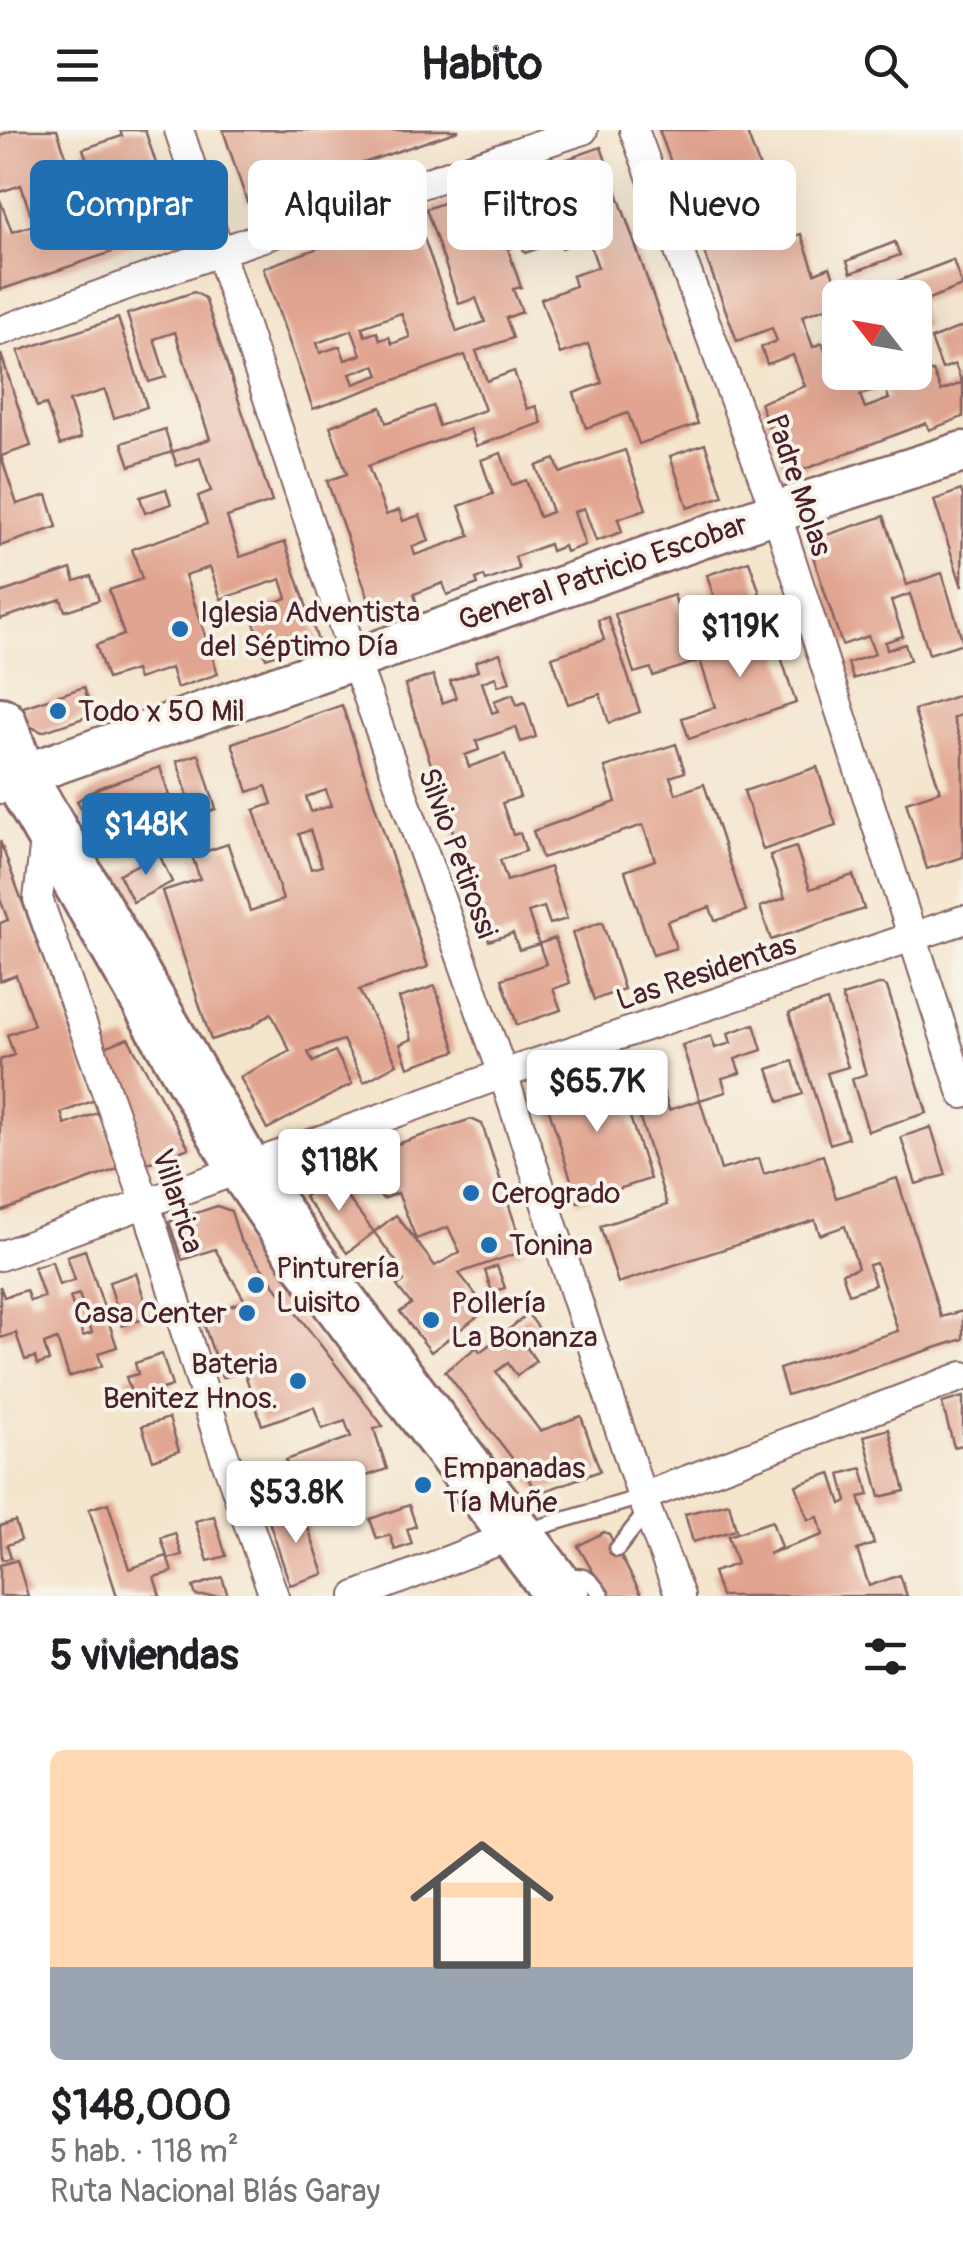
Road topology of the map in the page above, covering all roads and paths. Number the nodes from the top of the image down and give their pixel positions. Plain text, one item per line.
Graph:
1 (179, 130) edge
2 (583, 130) edge
3 (634, 130) edge
4 (222, 252) junction
5 (0, 332) edge
6 (963, 452) edge
7 (776, 512) junction
8 (354, 658) junction
9 (0, 724) edge
10 (10, 780) edge
11 (46, 824) junction
12 (963, 920) edge
13 (912, 938) junction
14 (503, 1074) junction
15 (963, 1094) edge
16 (243, 1166) junction
17 (146, 1204) junction
18 (0, 1256) edge
19 (963, 1376) edge
20 (645, 1504) junction
21 (516, 1534) junction
22 (617, 1549) dead end
23 (574, 1582) edge
24 (274, 1596) edge
25 (356, 1596) edge
26 (602, 1596) edge
27 (680, 1596) edge

1 - 4 street, Silvio Petirossi
2 - 4 street
3 - 7 street, Padre Molas
4 - 5 street
4 - 8 street, Silvio Petirossi
6 - 7 street, General Patricio Escobar
7 - 8 street, General Patricio Escobar
7 - 13 street, Padre Molas
8 - 10 street, General Patricio Escobar
8 - 14 street, Silvio Petirossi
9 - 10 highway
10 - 11 highway
11 - 16 highway
11 - 17 street, Villarrica
12 - 13 street, Las Residentas
13 - 14 street, Las Residentas
13 - 15 street, Padre Molas
14 - 16 street, Las Residentas
14 - 20 street, Silvio Petirossi
16 - 17 street, Las Residentas
16 - 21 highway
17 - 18 street, Las Residentas
17 - 24 street, Villarrica
19 - 20 street
20 - 21 lane
20 - 22 lane
20 - 27 street, Silvio Petirossi
21 - 23 highway
21 - 25 street
23 - 26 lane

